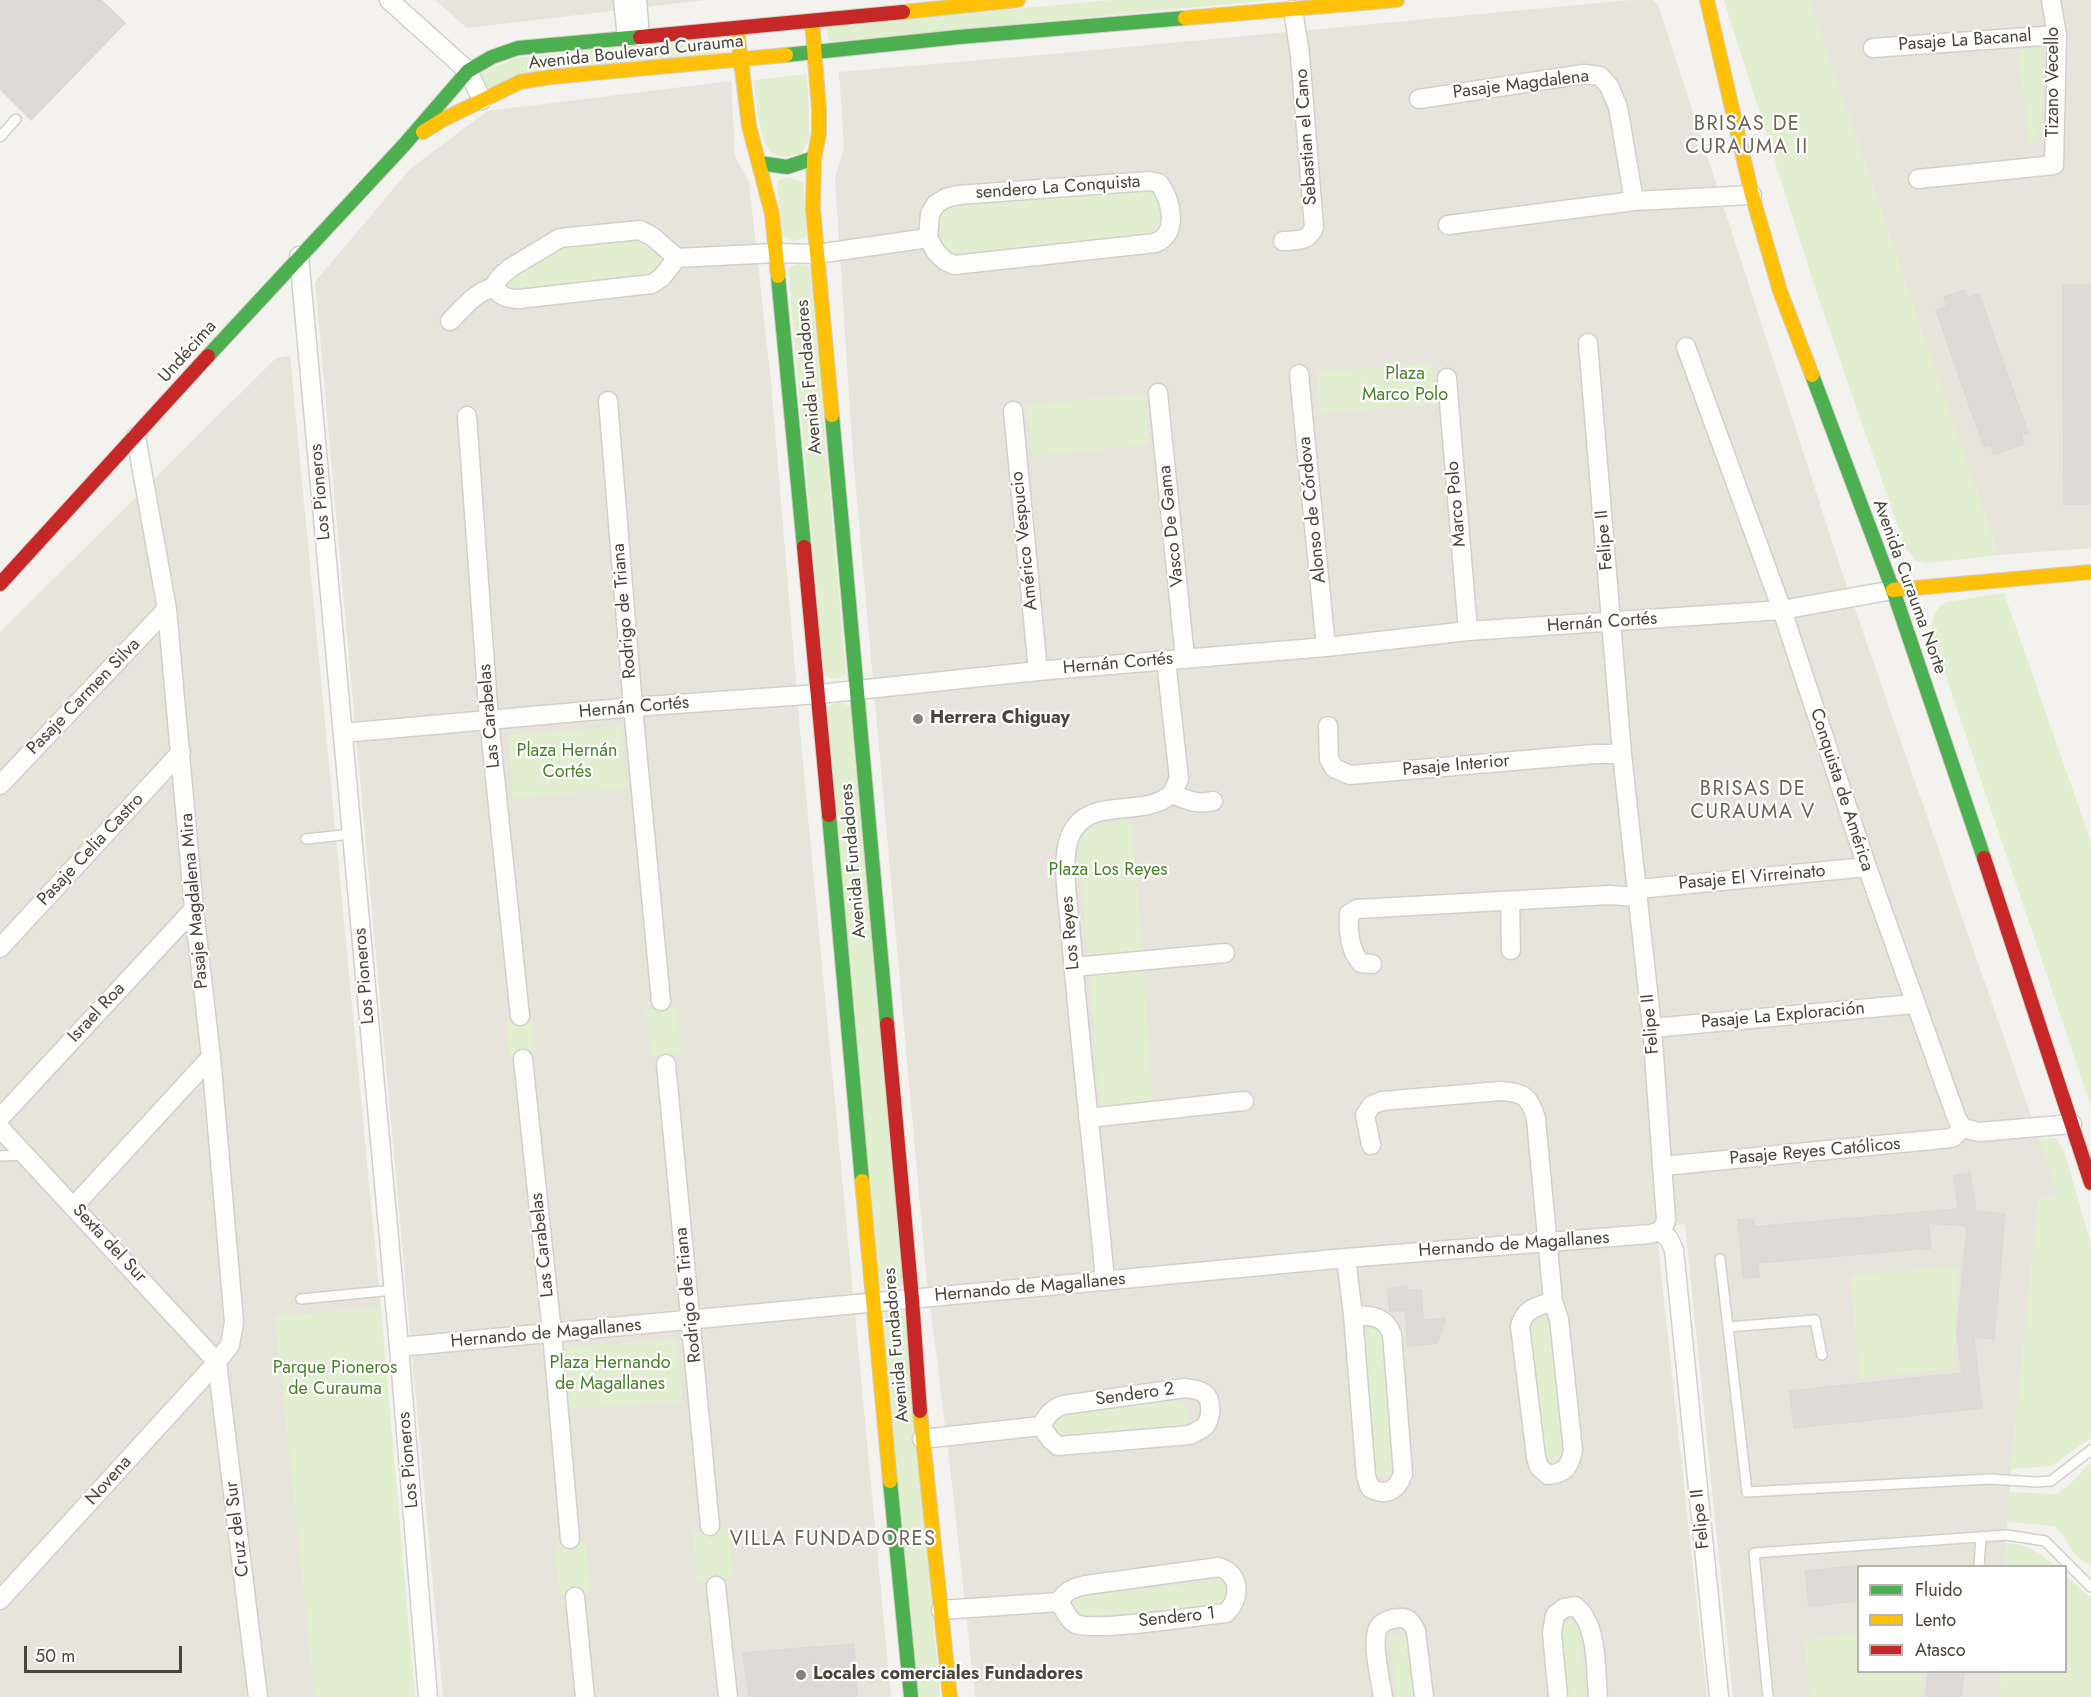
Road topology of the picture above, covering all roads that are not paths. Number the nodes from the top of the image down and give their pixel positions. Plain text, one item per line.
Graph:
1 (389, 0) edge
2 (623, 0) edge
3 (637, 0) edge
4 (1018, 0) edge
5 (1397, 0) edge
6 (1707, 0) edge
7 (2051, 0) edge
8 (1293, 10) junction
9 (812, 21) junction
10 (737, 29) junction
11 (2057, 35) junction
12 (634, 37) junction
13 (1873, 48) dead end
14 (815, 53) junction
15 (741, 60) junction
16 (468, 71) junction
17 (1419, 99) dead end
18 (482, 100) junction
19 (16, 119) dead end
20 (0, 137) edge
21 (404, 145) junction
22 (814, 158) junction
23 (760, 164) junction
24 (1918, 179) dead end
25 (1752, 195) junction
26 (1634, 201) junction
27 (1448, 225) dead end
28 (928, 238) junction
29 (1283, 241) dead end
30 (776, 254) junction
31 (817, 254) junction
32 (299, 256) junction
33 (677, 258) junction
34 (493, 287) junction
35 (450, 321) dead end
36 (1588, 343) dead end
37 (1686, 347) dead end
38 (1299, 374) dead end
39 (1447, 378) dead end
40 (1158, 393) dead end
41 (608, 400) dead end
42 (1013, 411) dead end
43 (467, 416) dead end
44 (136, 437) junction
45 (2091, 572) edge
46 (0, 584) edge
47 (1893, 590) junction
48 (167, 609) junction
49 (1782, 610) junction
50 (1612, 622) junction
51 (1468, 631) junction
52 (1326, 646) junction
53 (1185, 658) junction
54 (1166, 660) junction
55 (1038, 670) junction
56 (856, 690) junction
57 (819, 694) junction
58 (633, 707) junction
59 (489, 720) junction
60 (1328, 726) dead end
61 (343, 733) junction
62 (181, 752) junction
63 (1622, 754) junction
64 (0, 784) edge
65 (1172, 794) junction
66 (1213, 801) dead end
67 (352, 834) junction
68 (306, 839) dead end
69 (1867, 867) junction
70 (1638, 893) junction
71 (1510, 901) junction
72 (194, 909) junction
73 (0, 948) edge
74 (1510, 950) dead end
75 (1225, 953) dead end
76 (1372, 964) dead end
77 (1073, 967) junction
78 (661, 1001) dead end
79 (1914, 1004) junction
80 (520, 1016) dead end
81 (1652, 1028) junction
82 (211, 1057) junction
83 (523, 1059) dead end
84 (666, 1064) dead end
85 (1244, 1101) dead end
86 (0, 1118) edge
87 (1089, 1118) junction
88 (2072, 1124) junction
89 (0, 1128) edge
90 (1963, 1128) junction
91 (1371, 1145) dead end
92 (25, 1155) junction
93 (0, 1156) edge
94 (1663, 1166) junction
95 (2091, 1183) edge
96 (74, 1206) junction
97 (1660, 1231) junction
98 (1549, 1241) junction
99 (1346, 1258) junction
100 (1720, 1259) dead end
101 (1105, 1281) junction
102 (394, 1290) junction
103 (301, 1299) dead end
104 (912, 1299) junction
105 (1553, 1301) junction
106 (873, 1303) junction
107 (1353, 1315) junction
108 (692, 1320) junction
109 (1728, 1327) junction
110 (552, 1333) junction
111 (399, 1347) junction
112 (1822, 1355) dead end
113 (217, 1362) junction
114 (1041, 1426) junction
115 (922, 1439) junction
116 (2089, 1452) edge
117 (710, 1526) dead end
118 (1981, 1537) junction
119 (570, 1539) dead end
120 (1979, 1565) edge
121 (2077, 1574) junction
122 (2091, 1577) edge
123 (716, 1586) dead end
124 (2091, 1587) edge
125 (575, 1598) dead end
126 (0, 1600) edge
127 (1059, 1602) junction
128 (941, 1610) junction
129 (258, 1697) edge
130 (428, 1697) edge
131 (585, 1697) edge
132 (728, 1697) edge
133 (911, 1697) edge
134 (950, 1697) edge
135 (1383, 1697) edge
136 (1424, 1697) edge
137 (1558, 1697) edge
138 (1598, 1697) edge
139 (1719, 1697) edge
140 (1768, 1697) edge

1 - 16 street
2 - 12 street
3 - 12 street
4 - 9 street, Avenida Boulevard Curauma
5 - 8 street, Avenida Boulevard Curauma
6 - 25 street, Avenida Curauma Norte
7 - 11 street, Tizano Vecello
8 - 14 street, Avenida Boulevard Curauma
8 - 29 street, Sebastian el Cano
9 - 10 street, Avenida Boulevard Curauma
9 - 14 street, Avenida Fundadores
10 - 12 street, Avenida Boulevard Curauma
10 - 15 street, Avenida Fundadores
11 - 13 street, Pasaje La Bacanal
11 - 24 street, Tizano Vecello
12 - 16 street, Avenida Boulevard Curauma
14 - 15 street, Avenida Boulevard Curauma
14 - 22 street, Avenida Fundadores
15 - 18 street, Avenida Boulevard Curauma
15 - 23 street, Avenida Fundadores
16 - 18 street
16 - 21 street, Avenida Boulevard Curauma
17 - 26 street, Pasaje Magdalena
18 - 21 street, Avenida Boulevard Curauma
19 - 20 lane
21 - 32 street, Undécima
22 - 23 street
22 - 31 street, Avenida Fundadores
23 - 30 street, Avenida Fundadores
25 - 26 street
25 - 47 street, Avenida Curauma Norte
26 - 27 street
28 - 28 street, sendero La Conquista
28 - 31 street
30 - 31 street
30 - 33 street
30 - 57 street, Avenida Fundadores
31 - 56 street, Avenida Fundadores
32 - 44 street, Undécima
32 - 61 street, Los Pioneros
33 - 34 street
33 - 34 street
34 - 35 street
36 - 50 street, Felipe II
37 - 49 street, Conquista de América
38 - 52 street, Alonso de Córdova
39 - 51 street, Marco Polo
40 - 53 street, Vasco De Gama
41 - 58 street, Rodrigo de Triana
42 - 55 street, Américo Vespucio
43 - 59 street, Las Carabelas
44 - 46 street, Undécima
44 - 48 street, Pasaje Magdalena Mira
45 - 47 street
47 - 49 street, Hernán Cortés
47 - 88 street, Avenida Curauma Norte
48 - 62 street, Pasaje Magdalena Mira
48 - 64 street, Pasaje Carmen Silva
49 - 50 street, Hernán Cortés
49 - 69 street, Conquista de América
50 - 51 street, Hernán Cortés
50 - 63 street, Felipe II
51 - 52 street, Hernán Cortés
52 - 53 street, Hernán Cortés
53 - 54 street, Hernán Cortés
54 - 55 street, Hernán Cortés
54 - 65 street
55 - 56 street, Hernán Cortés
56 - 57 street, Hernán Cortés
56 - 104 street, Avenida Fundadores
57 - 58 street, Hernán Cortés
57 - 106 street, Avenida Fundadores
58 - 59 street, Hernán Cortés
58 - 78 street, Rodrigo de Triana
59 - 61 street, Hernán Cortés
59 - 80 street, Las Carabelas
60 - 63 street, Pasaje Interior
61 - 67 street, Los Pioneros
62 - 72 street, Pasaje Magdalena Mira
62 - 73 street, Pasaje Celia Castro
63 - 70 street, Felipe II
65 - 66 street
65 - 77 street, Los Reyes
67 - 68 lane
67 - 102 street, Los Pioneros
69 - 70 street, Pasaje El Virreinato
69 - 79 street, Conquista de América
70 - 71 street
70 - 81 street, Felipe II
71 - 74 street
71 - 76 street
72 - 82 street, Pasaje Magdalena Mira
72 - 86 street, Israel Roa
75 - 77 street
77 - 87 street, Los Reyes
79 - 81 street, Pasaje La Exploración
79 - 90 street, Conquista de América
81 - 94 street, Felipe II
82 - 96 street
82 - 113 street, Pasaje Magdalena Mira
83 - 110 street, Las Carabelas
84 - 108 street, Rodrigo de Triana
85 - 87 street
87 - 101 street, Los Reyes
88 - 90 street
88 - 95 street, Avenida Curauma Norte
89 - 92 street, Sexta del Sur
90 - 94 street, Pasaje Reyes Católicos
91 - 98 street
92 - 93 lane
92 - 96 street, Sexta del Sur
94 - 97 street, Felipe II
96 - 113 street, Sexta del Sur
97 - 98 street, Hernando de Magallanes
97 - 139 street, Felipe II
98 - 99 street, Hernando de Magallanes
98 - 105 street
99 - 101 street, Hernando de Magallanes
99 - 107 street
100 - 109 lane
101 - 104 street, Hernando de Magallanes
102 - 103 lane
102 - 111 street, Los Pioneros
104 - 106 street, Hernando de Magallanes
104 - 115 street, Avenida Fundadores
105 - 105 street
106 - 108 street, Hernando de Magallanes
106 - 133 street, Avenida Fundadores
107 - 107 street
108 - 110 street, Hernando de Magallanes
108 - 117 street, Rodrigo de Triana
109 - 112 lane
109 - 116 lane
110 - 111 street, Hernando de Magallanes
110 - 119 street, Las Carabelas
111 - 130 street, Los Pioneros
113 - 126 street, Novena
113 - 129 street, Cruz del Sur
114 - 114 street, Sendero 2
114 - 115 street
115 - 128 street, Avenida Fundadores
118 - 120 lane
118 - 121 lane
118 - 140 lane
121 - 122 lane
121 - 124 lane
123 - 132 street
125 - 131 street
127 - 127 street, Sendero 1
127 - 128 street
128 - 134 street, Avenida Fundadores
135 - 136 street
137 - 138 street

